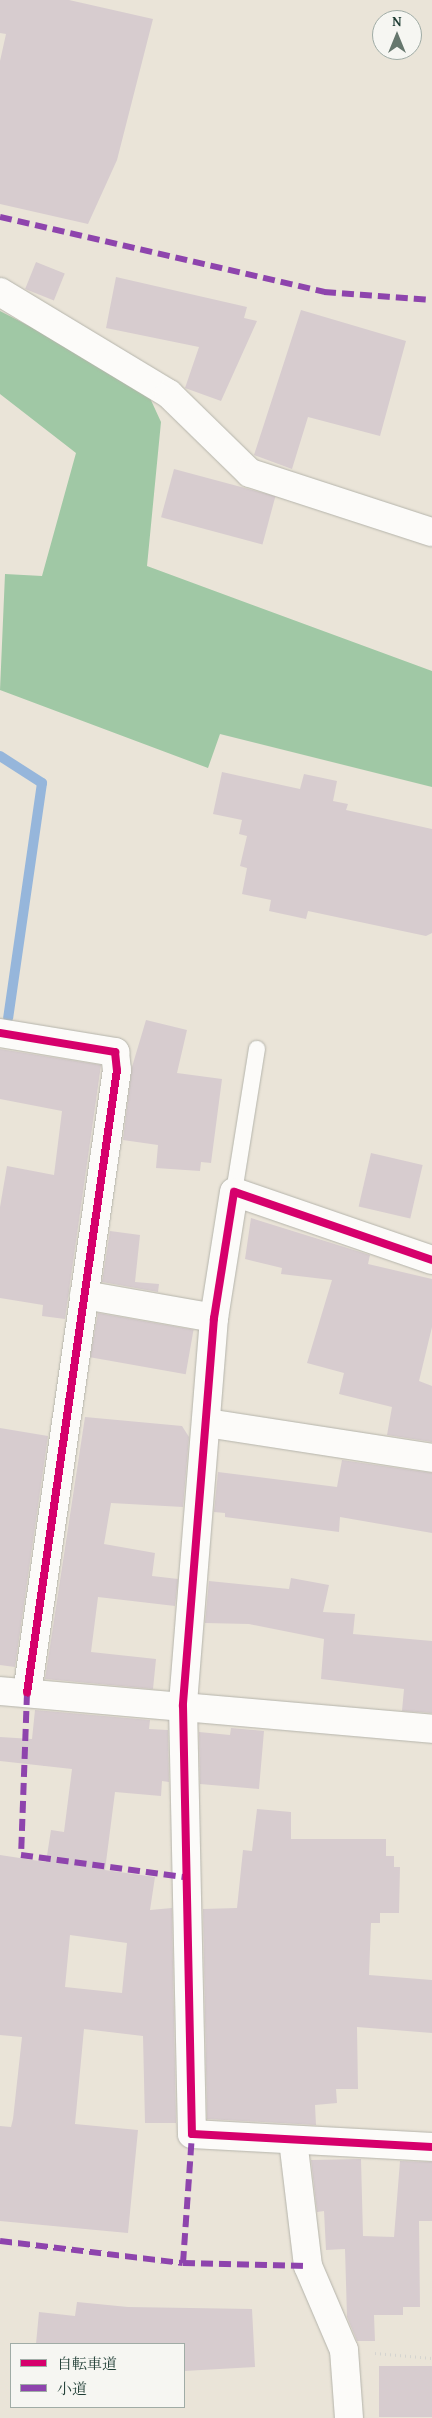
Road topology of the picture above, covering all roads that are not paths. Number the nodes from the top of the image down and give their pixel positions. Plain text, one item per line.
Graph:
1 (0, 292) edge
2 (432, 532) edge
3 (0, 1033) edge
4 (257, 1049) dead end
5 (234, 1192) junction
6 (432, 1260) edge
7 (84, 1295) junction
8 (214, 1318) junction
9 (207, 1423) junction
10 (432, 1458) edge
11 (0, 1691) edge
12 (27, 1693) junction
13 (183, 1706) junction
14 (432, 1729) edge
15 (293, 2140) junction
16 (432, 2147) edge
17 (349, 2418) edge

1 - 2 street
3 - 7 street
4 - 5 lane
5 - 6 street
5 - 8 street
7 - 8 street
7 - 12 street
8 - 9 street
9 - 10 street
9 - 13 street
11 - 12 street
12 - 13 street
13 - 14 street
13 - 15 street
15 - 16 street
15 - 17 street

